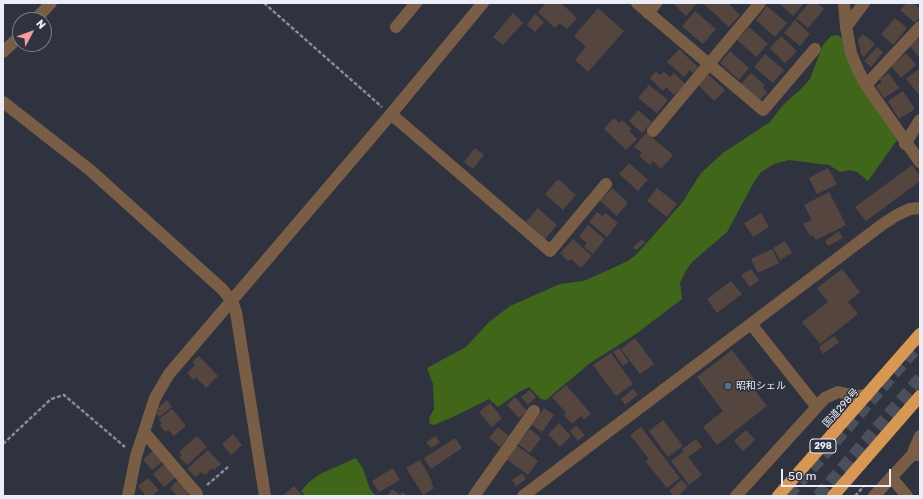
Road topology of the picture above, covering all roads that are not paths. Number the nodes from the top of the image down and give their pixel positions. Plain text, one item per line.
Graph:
1 (50, 3) edge
2 (416, 3) edge
3 (483, 3) edge
4 (637, 3) edge
5 (656, 3) edge
6 (760, 3) edge
7 (844, 3) edge
8 (864, 3) edge
9 (42, 12) edge
10 (648, 13) junction
11 (396, 27) dead end
12 (846, 27) junction
13 (920, 27) edge
14 (12, 44) edge
15 (815, 49) dead end
16 (3, 52) edge
17 (708, 64) junction
18 (866, 85) junction
19 (3, 102) edge
20 (391, 114) junction
21 (920, 120) edge
22 (653, 131) dead end
23 (905, 144) junction
24 (920, 162) edge
25 (606, 184) dead end
26 (920, 208) edge
27 (232, 301) junction
28 (751, 324) junction
29 (920, 334) edge
30 (868, 395) junction
31 (920, 396) edge
32 (816, 406) junction
33 (534, 411) dead end
34 (144, 432) junction
35 (920, 436) edge
36 (916, 455) edge
37 (891, 477) junction
38 (197, 494) road end
39 (128, 496) edge
40 (265, 496) edge
41 (474, 496) edge
42 (523, 496) edge
43 (736, 496) edge
44 (778, 496) edge
45 (833, 496) edge
46 (874, 496) edge
47 (907, 496) edge

1 - 9 street
2 - 11 street
3 - 20 street
4 - 10 street
5 - 10 street
6 - 17 street
7 - 12 street
8 - 12 street
10 - 17 street
12 - 18 street
13 - 18 street
14 - 16 street
15 - 17 street
17 - 22 street
18 - 23 street
19 - 27 street
20 - 25 street
20 - 27 street
21 - 23 street
23 - 24 street
26 - 28 street
27 - 34 street
27 - 40 street
28 - 32 street
28 - 42 street
29 - 30 highway, 国道298号 / 298
30 - 32 street
30 - 44 highway, 国道298号 / 298
31 - 45 highway
32 - 43 street
33 - 41 street
34 - 38 street
34 - 39 street
35 - 36 street
36 - 37 street
37 - 46 street
37 - 47 street

